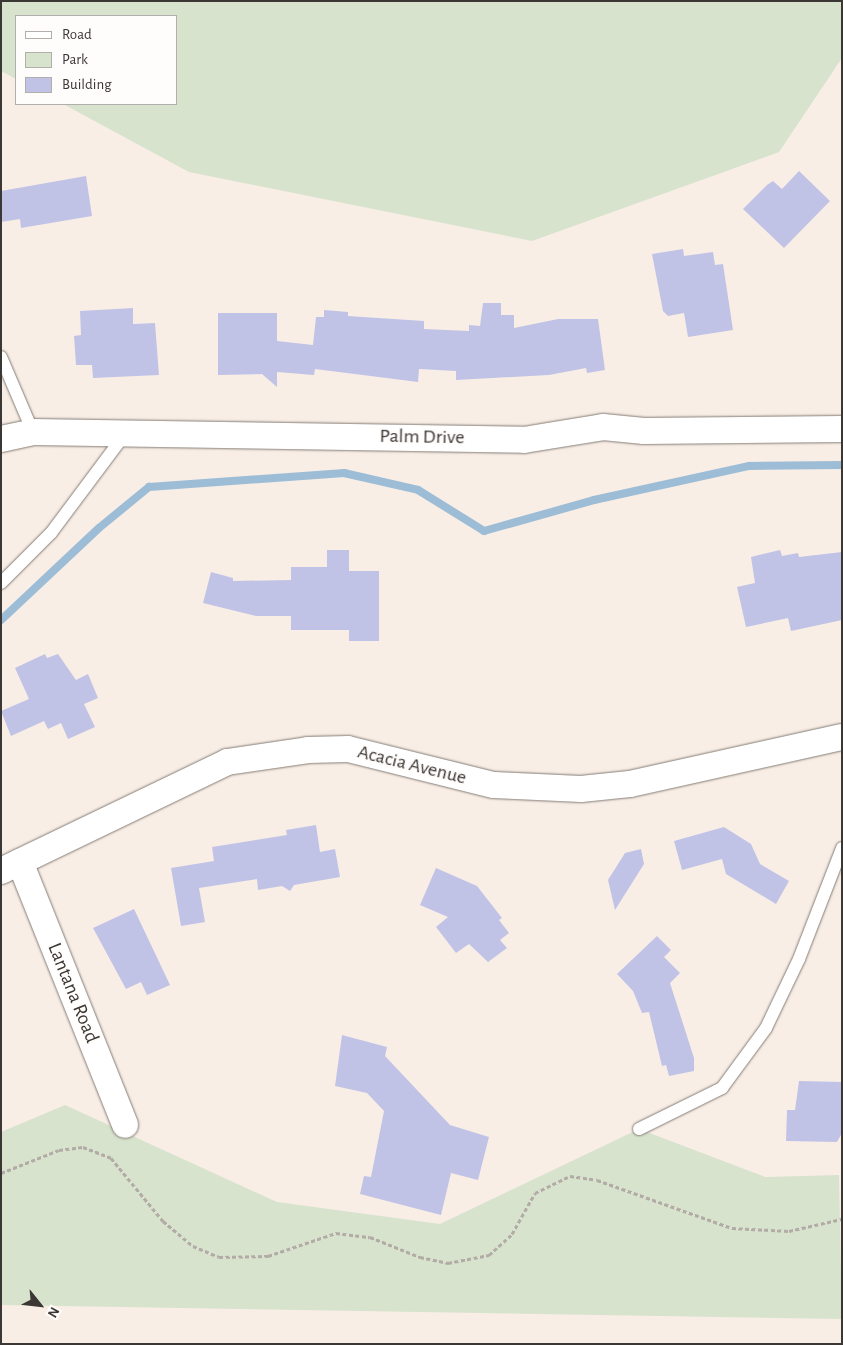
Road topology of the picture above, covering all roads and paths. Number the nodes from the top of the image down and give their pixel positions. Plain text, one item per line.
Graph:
1 (1, 357) edge
2 (842, 429) edge
3 (33, 432) junction
4 (127, 432) junction
5 (1, 439) edge
6 (1, 583) edge
7 (842, 737) edge
8 (842, 848) edge
9 (10, 866) edge
10 (125, 1124) dead end
11 (639, 1129) dead end
12 (1, 1173) edge
13 (842, 1218) edge

1 - 3 lane
2 - 4 street, Palm Drive
3 - 4 street, Palm Drive
3 - 5 street, Palm Drive
4 - 6 lane
7 - 9 street, Acacia Avenue
8 - 11 lane
9 - 10 street, Lantana Road
12 - 13 path

